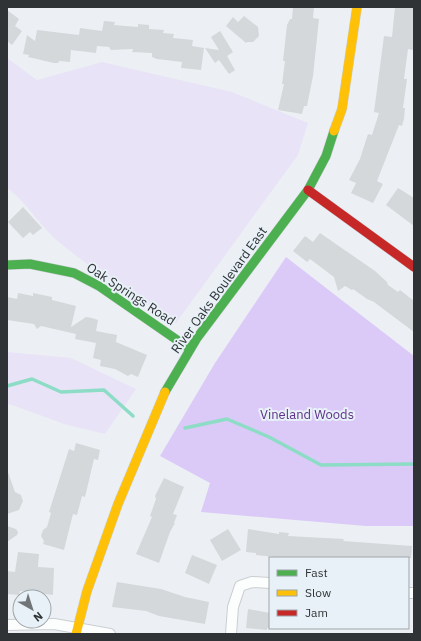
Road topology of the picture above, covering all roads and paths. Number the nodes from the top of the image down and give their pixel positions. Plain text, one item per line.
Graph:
1 (356, 7) edge
2 (308, 190) junction
3 (7, 265) edge
4 (414, 267) edge
5 (190, 349) junction
6 (269, 583) edge
7 (7, 625) edge
8 (76, 631) edge
9 (110, 634) edge
10 (231, 634) edge

1 - 2 street, River Oaks Boulevard East
2 - 4 street
2 - 5 street, River Oaks Boulevard East
3 - 5 street, Oak Springs Road
5 - 8 street, River Oaks Boulevard East
6 - 10 street
7 - 8 street
8 - 9 street

